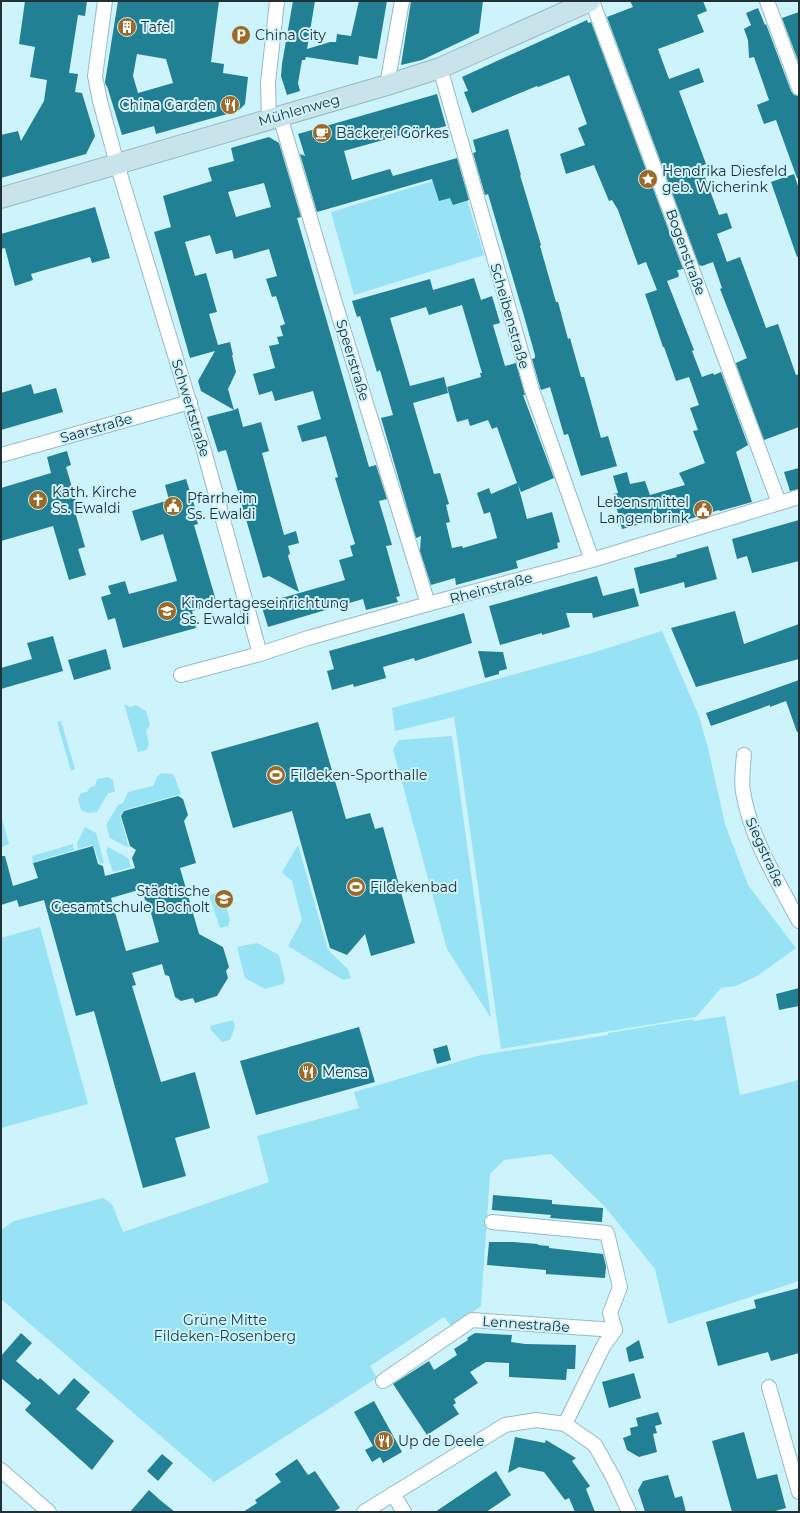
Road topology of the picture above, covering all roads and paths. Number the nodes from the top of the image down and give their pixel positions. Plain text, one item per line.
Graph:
1 (106, 1) edge
2 (277, 1) edge
3 (402, 1) edge
4 (591, 1) edge
5 (767, 1) edge
6 (440, 68) junction
7 (387, 85) junction
8 (799, 88) edge
9 (274, 117) junction
10 (118, 164) junction
11 (1, 198) edge
12 (190, 402) junction
13 (1, 455) edge
14 (799, 497) edge
15 (779, 503) junction
16 (592, 560) junction
17 (428, 604) junction
18 (260, 654) junction
19 (181, 675) dead end
20 (744, 755) dead end
21 (799, 921) edge
22 (492, 1222) dead end
23 (615, 1330) junction
24 (383, 1381) dead end
25 (769, 1387) dead end
26 (565, 1424) junction
27 (1, 1470) edge
28 (799, 1492) edge
29 (393, 1494) junction
30 (49, 1512) edge
31 (364, 1512) edge
32 (404, 1512) edge
33 (629, 1512) edge

1 - 10 street, Schwertstraße
2 - 9 street, Speerstraße
3 - 7 street
4 - 6 main road, Mühlenweg
4 - 15 street, Bogenstraße
5 - 8 street
6 - 7 main road, Mühlenweg
6 - 16 street, Scheibenstraße
7 - 9 main road, Mühlenweg
9 - 10 main road, Mühlenweg
9 - 17 street, Speerstraße
10 - 11 main road, Mühlenweg
10 - 12 street, Schwertstraße
12 - 13 street, Saarstraße
12 - 18 street, Schwertstraße
14 - 15 street, Rheinstraße
15 - 16 street, Rheinstraße
16 - 17 street, Rheinstraße
17 - 18 street, Rheinstraße
18 - 19 street, Rheinstraße
20 - 21 street, Siegstraße
22 - 23 street
23 - 24 street, Lennestraße
23 - 26 street
25 - 28 street
26 - 29 street
26 - 33 street
27 - 30 street
29 - 31 street
29 - 32 street

